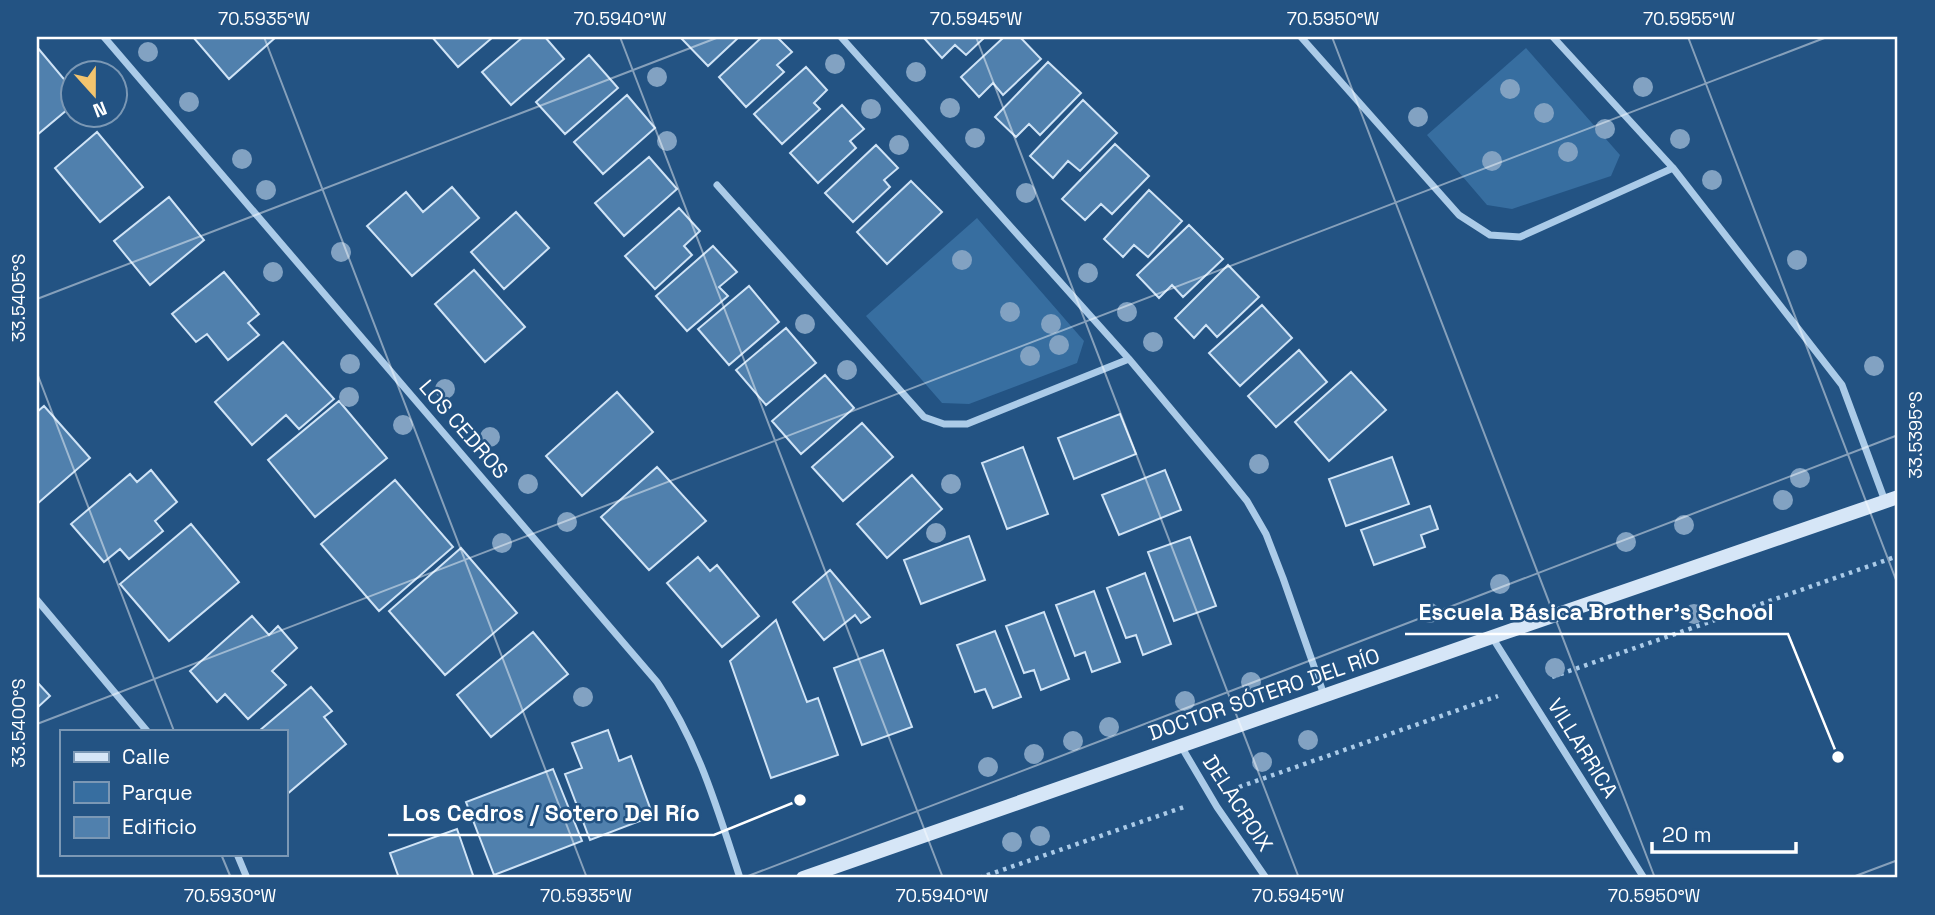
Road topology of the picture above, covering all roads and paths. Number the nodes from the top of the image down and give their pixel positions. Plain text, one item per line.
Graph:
1 (104, 37) edge
2 (841, 37) edge
3 (1301, 37) edge
4 (1553, 37) edge
5 (1673, 168) junction
6 (718, 186) dead end
7 (1129, 359) junction
8 (1892, 499) edge
9 (1898, 556) edge
10 (37, 600) edge
11 (1492, 637) junction
12 (1524, 687) junction
13 (1324, 695) junction
14 (146, 730) edge
15 (1181, 746) junction
16 (1211, 797) junction
17 (238, 856) edge
18 (247, 878) edge
19 (740, 878) edge
20 (803, 878) edge
21 (979, 878) edge
22 (1266, 878) edge
23 (1644, 878) edge

1 - 19 street, LOS CEDROS
2 - 7 street
3 - 5 street
4 - 5 street
5 - 8 street
6 - 7 street
7 - 13 street
8 - 11 main road, DOCTOR SÓTERO DEL RÍO
9 - 12 path
10 - 14 street
11 - 12 street, VILLARRICA
11 - 13 main road, DOCTOR SÓTERO DEL RÍO
12 - 16 path
12 - 23 street, VILLARRICA
13 - 15 main road, DOCTOR SÓTERO DEL RÍO
15 - 16 street, DELACROIX
15 - 20 main road, DOCTOR SÓTERO DEL RÍO
16 - 21 path
16 - 22 street, DELACROIX
17 - 18 street

